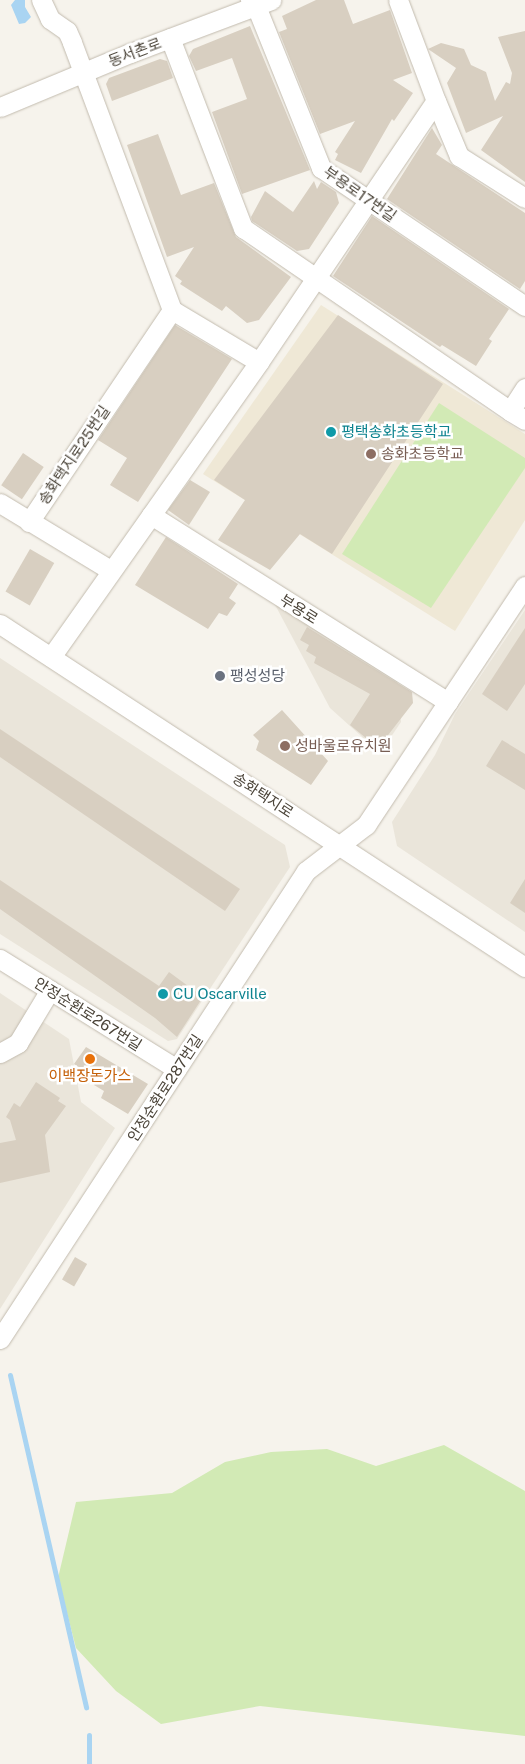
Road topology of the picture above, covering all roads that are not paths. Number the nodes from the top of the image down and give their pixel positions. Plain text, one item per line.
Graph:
1 (41, 0) edge
2 (398, 0) edge
3 (259, 2) edge
4 (170, 38) junction
5 (82, 72) junction
6 (436, 101) junction
7 (0, 107) edge
8 (525, 198) edge
9 (369, 200) junction
10 (317, 277) junction
11 (525, 306) edge
12 (172, 310) junction
13 (259, 362) junction
14 (525, 388) edge
15 (518, 415) edge
16 (0, 503) edge
17 (151, 515) junction
18 (29, 522) junction
19 (110, 570) junction
20 (525, 586) edge
21 (0, 624) edge
22 (51, 656) junction
23 (448, 702) junction
24 (338, 844) junction
25 (0, 959) edge
26 (525, 967) edge
27 (50, 990) junction
28 (0, 1053) edge
29 (177, 1069) junction
30 (0, 1339) edge

1 - 5 street
2 - 6 street
3 - 4 street, 동서촌로
3 - 9 street, 부용로17번길
4 - 5 street, 동서촌로
4 - 10 street
5 - 7 street, 동서촌로
5 - 12 street
6 - 8 street
6 - 9 street
9 - 10 street
9 - 11 street, 부용로17번길
10 - 13 street
10 - 15 street
12 - 13 street
12 - 18 street, 송화택지로25번길
13 - 17 street
14 - 15 street
16 - 18 street
17 - 19 street
17 - 23 street, 부용로
18 - 19 street
19 - 22 street
20 - 23 street
21 - 22 street, 송화택지로
22 - 24 street, 송화택지로
23 - 24 street
24 - 26 street, 송화택지로
24 - 29 street, 안정순환로287번길
25 - 27 street, 안정순환로267번길
27 - 28 street
27 - 29 street, 안정순환로267번길
29 - 30 street, 안정순환로287번길

